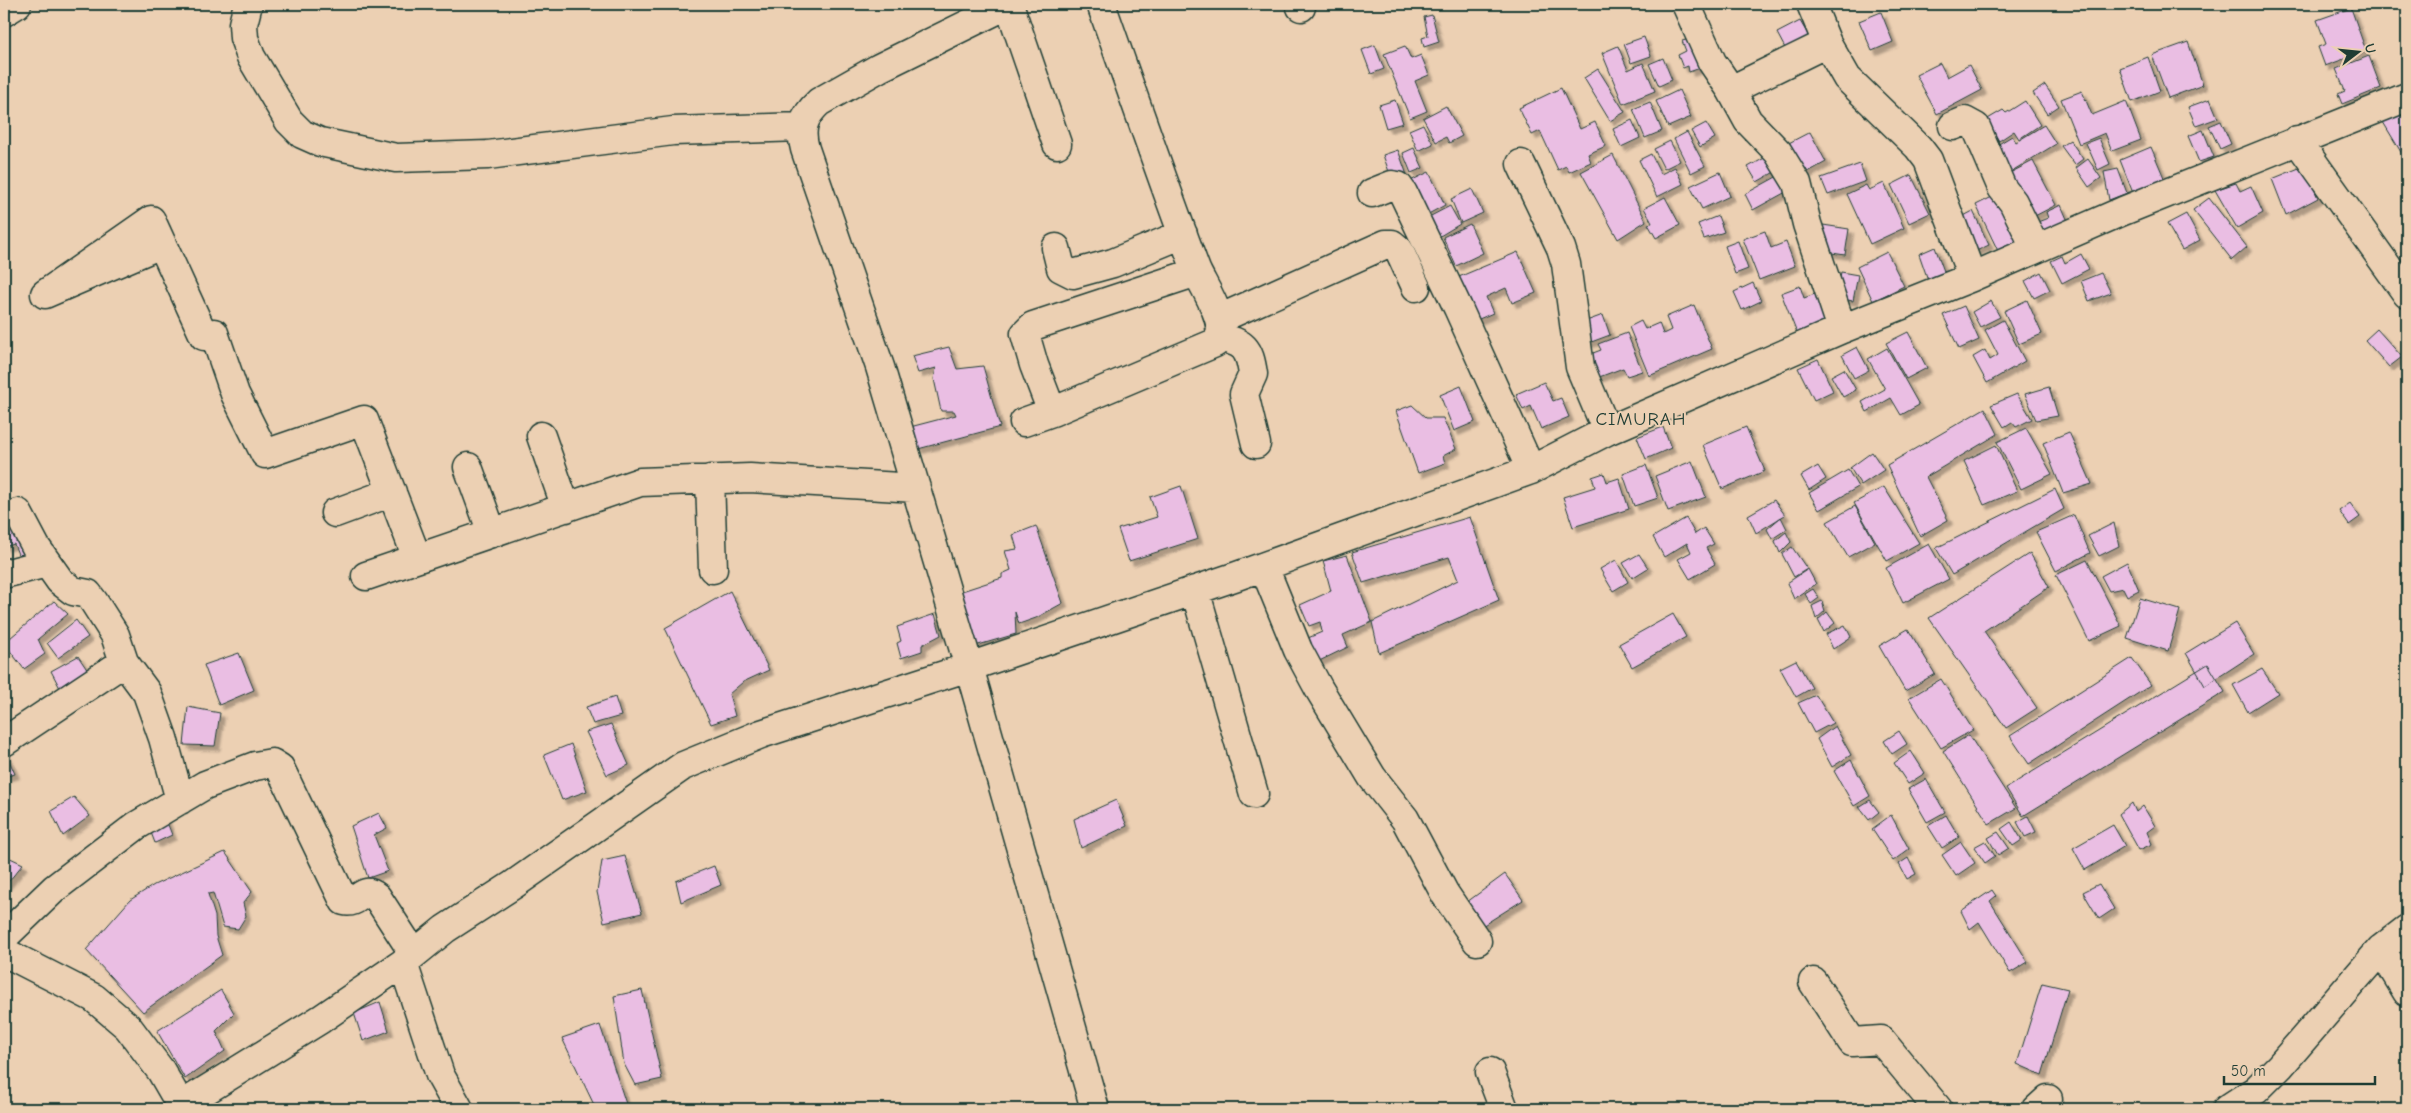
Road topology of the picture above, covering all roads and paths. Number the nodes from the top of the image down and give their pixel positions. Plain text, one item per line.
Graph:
1 (17, 4) edge
2 (248, 4) edge
3 (1009, 4) edge
4 (1100, 4) edge
5 (1686, 4) edge
6 (1811, 4) edge
7 (4, 12) edge
8 (1827, 43) junction
9 (1731, 90) junction
10 (2407, 97) edge
11 (801, 126) junction
12 (1953, 126) dead end
13 (2297, 140) junction
14 (1057, 144) dead end
15 (1521, 164) dead end
16 (1372, 193) dead end
17 (1183, 234) junction
18 (162, 244) dead end
19 (1056, 248) dead end
20 (2036, 249) junction
21 (1197, 272) junction
22 (1972, 277) junction
23 (1416, 287) dead end
24 (2407, 294) edge
25 (1219, 328) junction
26 (1842, 329) junction
27 (1052, 412) junction
28 (1024, 422) dead end
29 (1607, 431) junction
30 (541, 436) dead end
31 (1256, 444) dead end
32 (468, 467) dead end
33 (1532, 470) junction
34 (710, 480) junction
35 (916, 488) junction
36 (392, 492) junction
37 (566, 508) junction
38 (18, 513) dead end
39 (335, 513) dead end
40 (492, 533) junction
41 (417, 558) junction
42 (47, 563) junction
43 (1264, 566) junction
44 (713, 569) dead end
45 (4, 574) edge
46 (366, 576) dead end
47 (1195, 590) junction
48 (124, 662) junction
49 (969, 667) junction
50 (4, 742) edge
51 (1254, 794) dead end
52 (180, 800) junction
53 (2407, 929) edge
54 (4, 937) edge
55 (1477, 941) dead end
56 (2381, 950) junction
57 (4, 952) edge
58 (409, 959) junction
59 (1813, 982) dead end
60 (2407, 992) edge
61 (1490, 1072) dead end
62 (183, 1107) edge
63 (458, 1109) edge
64 (1094, 1109) edge
65 (1504, 1109) edge
66 (1938, 1109) edge
67 (2227, 1109) edge

1 - 7 street
2 - 11 street
3 - 11 street
3 - 14 street
4 - 17 street
5 - 9 street
6 - 8 street
8 - 9 street
8 - 22 street
9 - 26 street
10 - 13 street
11 - 35 street
12 - 20 street
13 - 20 street
13 - 24 street
15 - 29 street
16 - 33 street
17 - 19 street
17 - 21 street
18 - 36 street
20 - 22 street
21 - 25 street
21 - 27 street
22 - 26 street
23 - 25 street
25 - 27 street
25 - 31 street
26 - 29 street
27 - 28 street
29 - 33 street
30 - 37 street
32 - 40 street
33 - 43 street
34 - 35 street
34 - 37 street
34 - 44 street
35 - 49 street
36 - 39 street
36 - 41 street
37 - 40 street
38 - 42 street
40 - 41 street
41 - 46 street
42 - 45 street
42 - 48 street
43 - 47 street
43 - 55 street
47 - 49 street
47 - 51 street
48 - 50 street
48 - 52 street
49 - 58 street
49 - 64 street
52 - 54 street
52 - 58 street
53 - 56 street
56 - 60 street
56 - 67 street
57 - 62 street
58 - 62 street
58 - 63 street
59 - 66 street
61 - 65 street

